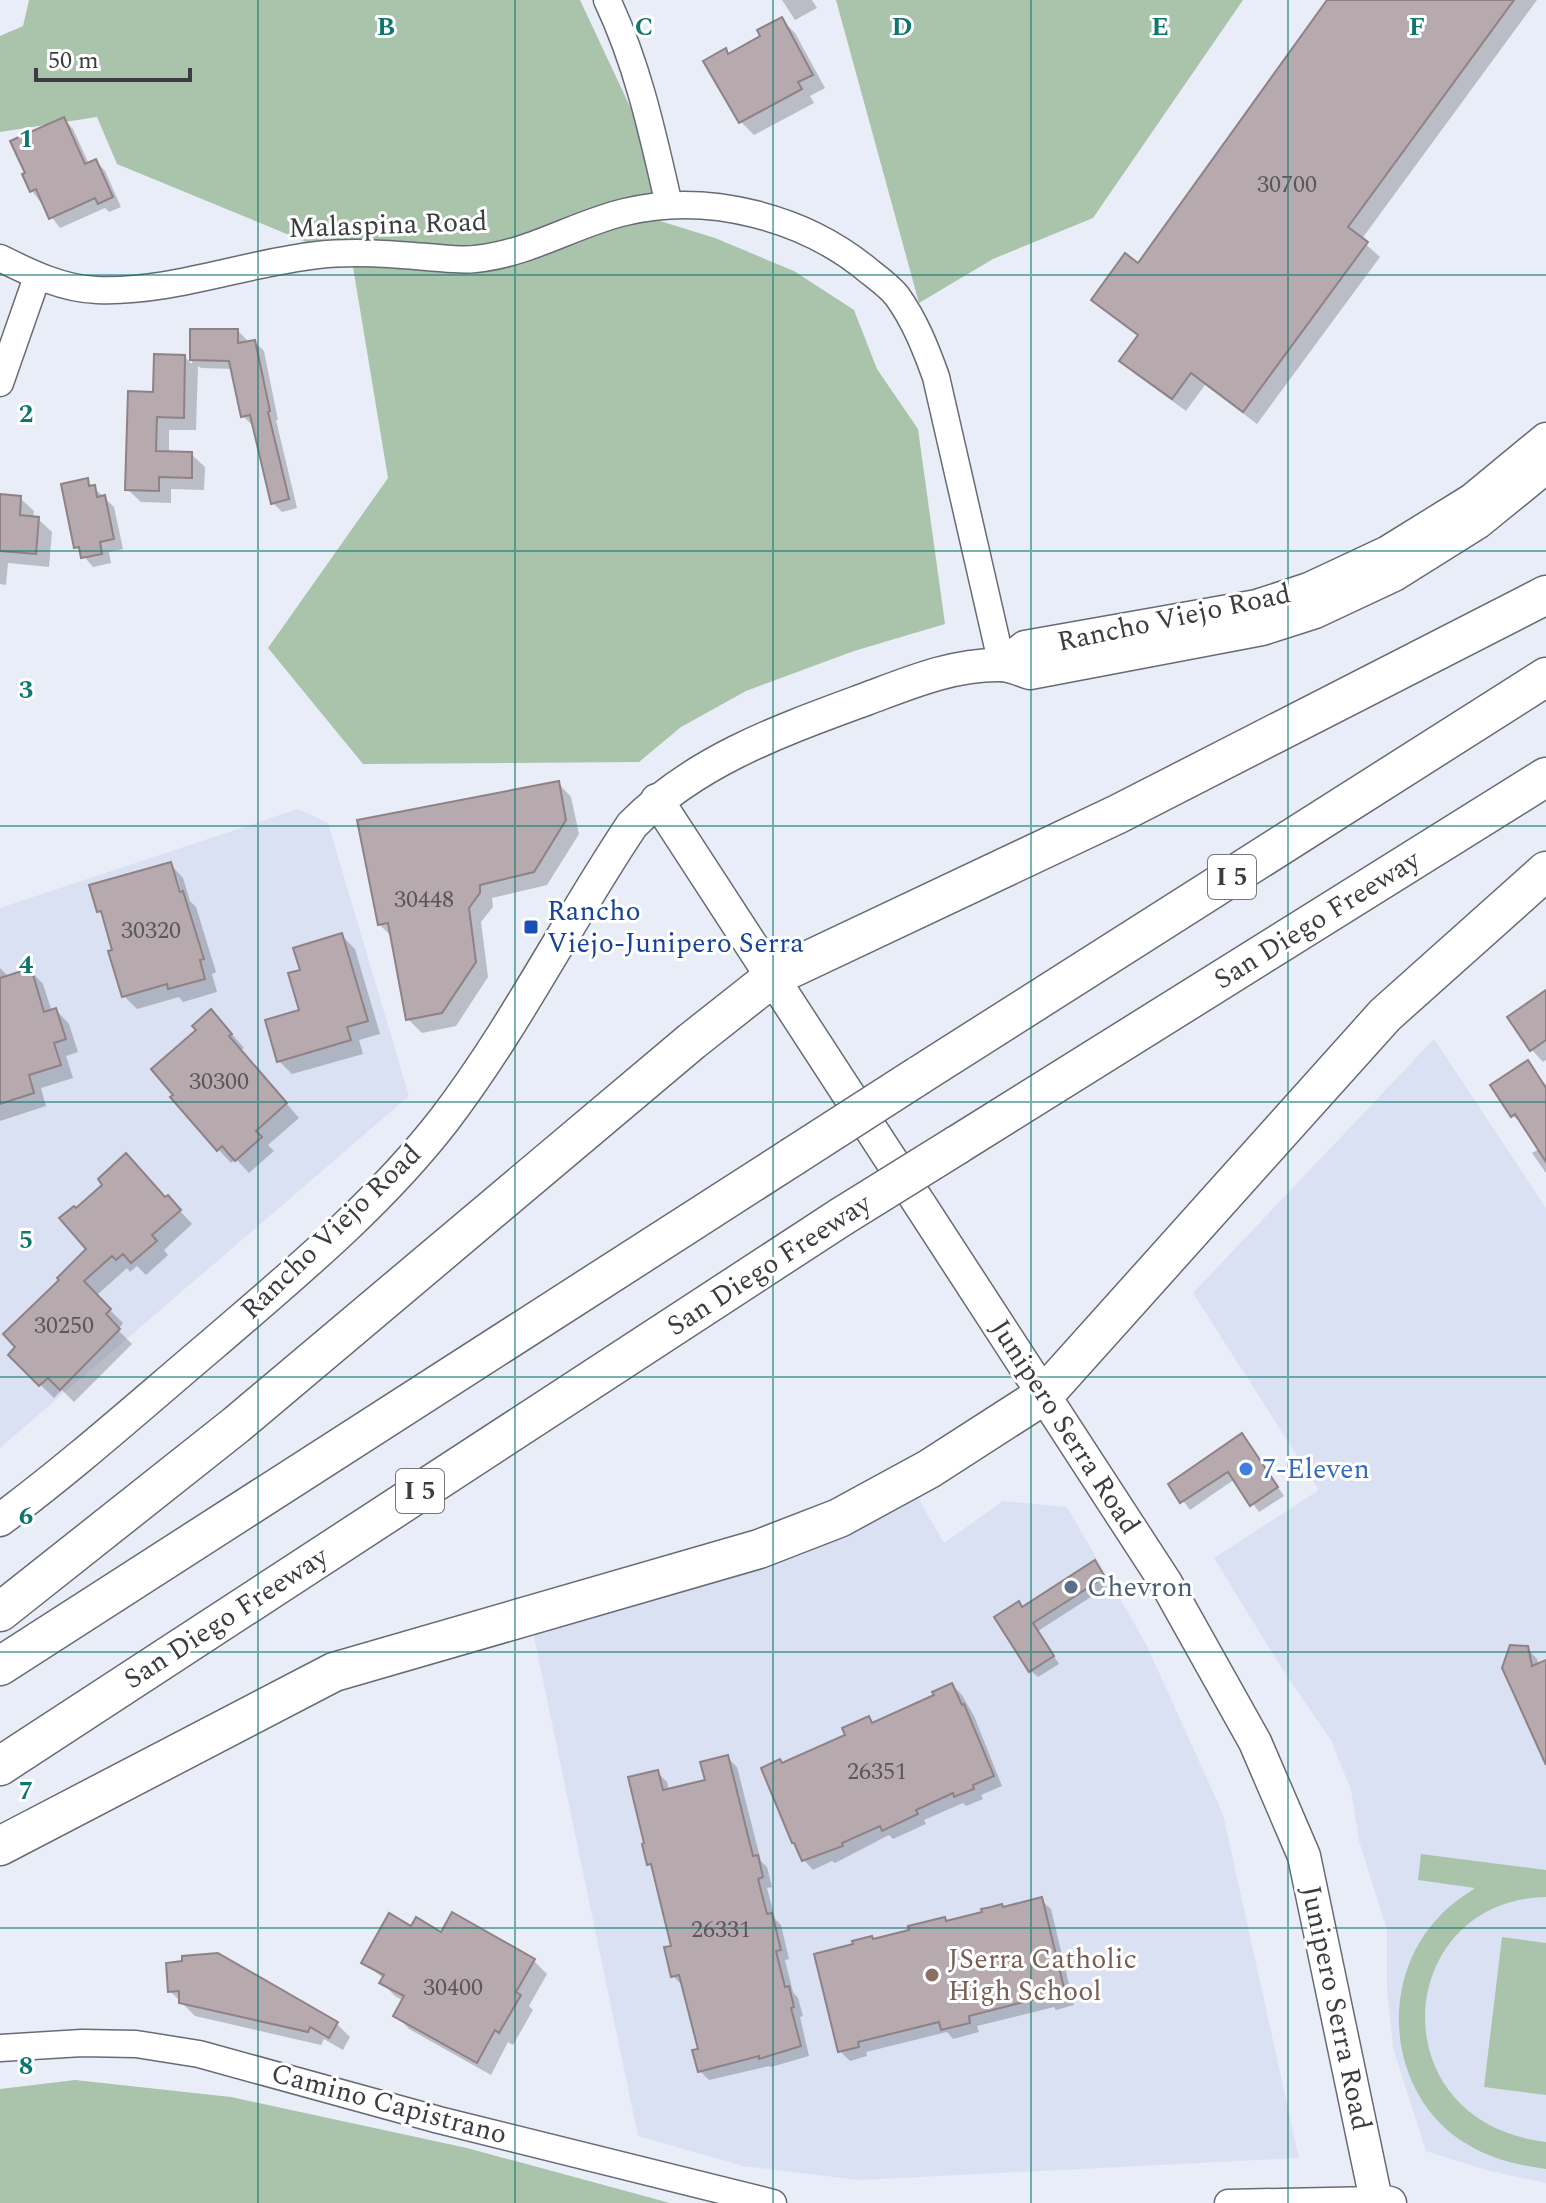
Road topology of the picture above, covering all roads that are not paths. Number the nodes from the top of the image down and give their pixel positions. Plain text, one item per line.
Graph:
1 (607, 0) edge
2 (669, 205) junction
3 (0, 258) edge
4 (37, 277) junction
5 (0, 383) edge
6 (1546, 439) edge
7 (1546, 467) edge
8 (1546, 595) edge
9 (1002, 665) junction
10 (1546, 677) edge
11 (1546, 777) edge
12 (657, 800) junction
13 (1546, 871) edge
14 (773, 977) junction
15 (1044, 1395) junction
16 (0, 1520) edge
17 (0, 1612) edge
18 (0, 1666) edge
19 (0, 1766) edge
20 (0, 1846) edge
21 (0, 2048) edge
22 (1383, 2201) edge
23 (773, 2203) edge
24 (1228, 2203) edge

1 - 2 street
2 - 4 street, Malaspina Road
2 - 9 street, Malaspina Road
3 - 4 street, Malaspina Road
4 - 5 street
6 - 9 main road, Rancho Viejo Road
7 - 9 main road, Rancho Viejo Road
8 - 14 highway
9 - 12 main road, Rancho Viejo Road
10 - 18 highway, I 5, bridge
11 - 19 highway, San Diego Freeway / I 5, bridge
12 - 14 main road, Junipero Serra Road
12 - 16 main road, Rancho Viejo Road
13 - 15 highway
14 - 15 main road, Junipero Serra Road
14 - 17 highway
15 - 20 highway
15 - 22 main road, Junipero Serra Road
21 - 23 street, Camino Capistrano
22 - 24 street

